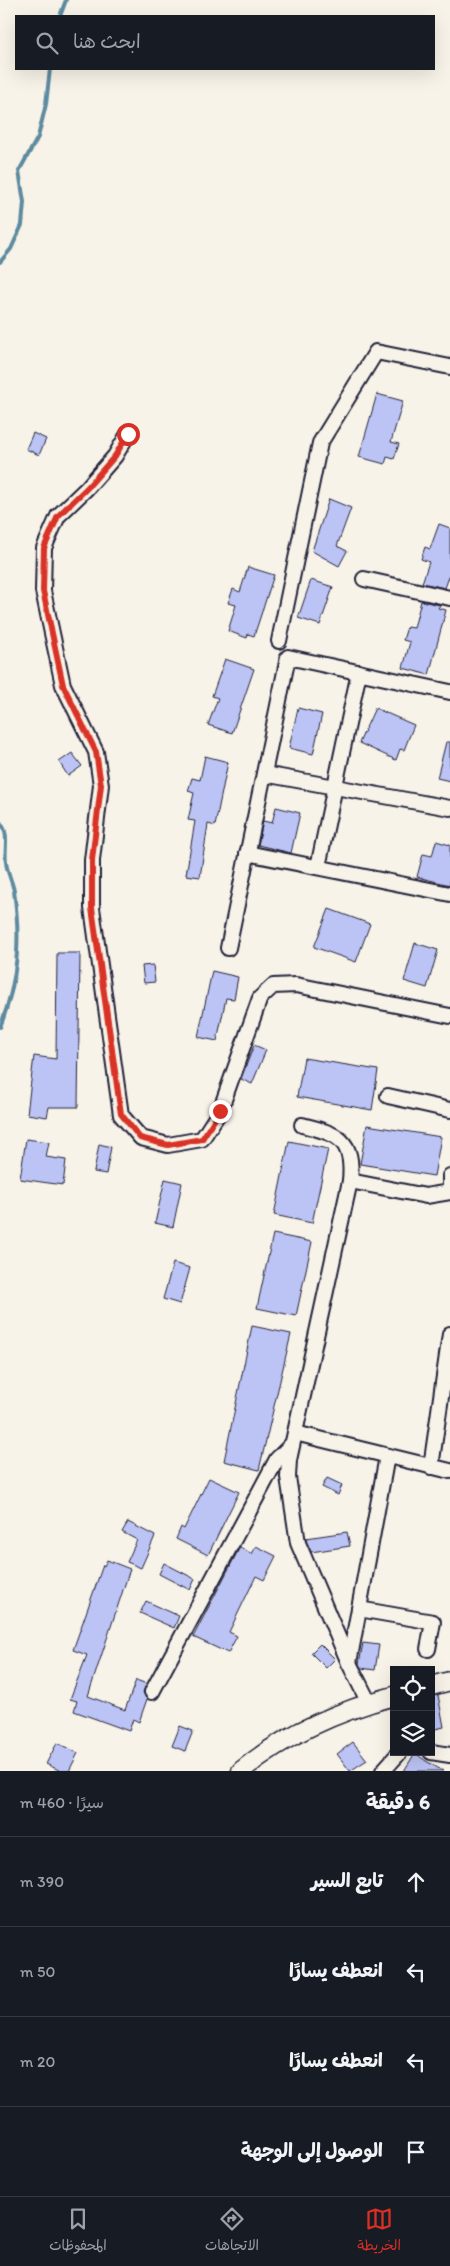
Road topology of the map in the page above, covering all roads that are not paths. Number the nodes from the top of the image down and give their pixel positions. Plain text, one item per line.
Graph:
1 (450, 367) edge
2 (128, 434) dead end
3 (364, 579) dead end
4 (450, 598) edge
5 (279, 642) dead end
6 (359, 672) junction
7 (450, 692) edge
8 (264, 774) junction
9 (335, 788) junction
10 (450, 808) edge
11 (247, 852) junction
12 (318, 867) junction
13 (450, 894) edge
14 (228, 948) dead end
15 (450, 1016) edge
16 (388, 1096) dead end
17 (450, 1110) edge
18 (302, 1125) dead end
19 (450, 1176) edge
20 (350, 1182) junction
21 (450, 1191) edge
22 (450, 1334) edge
23 (294, 1438) junction
24 (388, 1456) junction
25 (431, 1467) junction
26 (450, 1471) edge
27 (359, 1609) junction
28 (428, 1649) dead end
29 (349, 1663) junction
30 (450, 1681) edge
31 (435, 1685) edge
32 (152, 1692) dead end
33 (390, 1697) edge
34 (369, 1703) junction
35 (435, 1753) edge
36 (450, 1755) edge
37 (396, 1756) edge
38 (240, 1771) edge
39 (383, 1771) edge

1 - 5 street
2 - 15 street
3 - 4 street
6 - 7 street
6 - 8 street
6 - 9 street
8 - 9 street
8 - 11 street
9 - 10 street
9 - 12 street
11 - 12 street
11 - 14 street
12 - 13 street
16 - 17 street
18 - 20 street
19 - 21 street
20 - 21 street
20 - 23 street
22 - 25 street
23 - 24 street
23 - 29 street
23 - 32 street
24 - 25 street
24 - 27 street
25 - 26 street
27 - 28 street
27 - 29 street
29 - 34 street
30 - 31 main road
33 - 34 main road
34 - 38 main road
35 - 36 street
37 - 39 street

